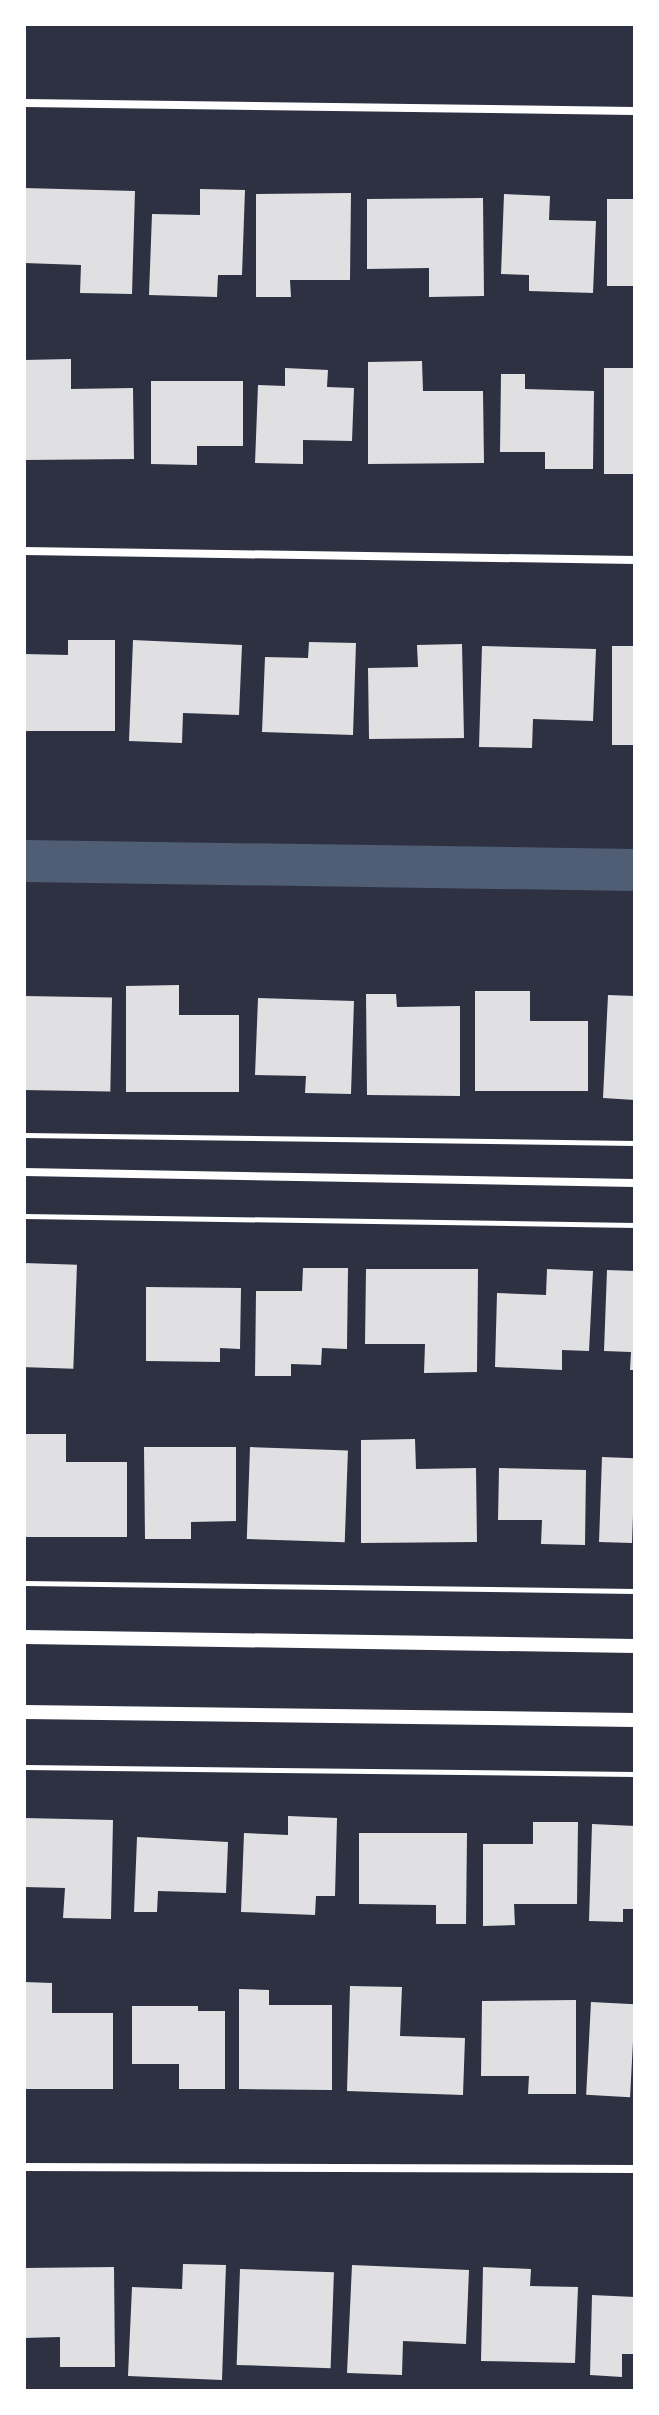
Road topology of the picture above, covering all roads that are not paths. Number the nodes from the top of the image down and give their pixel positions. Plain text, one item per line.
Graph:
1 (24, 103) edge
2 (635, 111) edge
3 (24, 551) edge
4 (635, 560) edge
5 (24, 1172) edge
6 (635, 1183) edge
7 (24, 1637) edge
8 (635, 1646) edge
9 (24, 1712) edge
10 (635, 1720) edge
11 (24, 2167) edge
12 (635, 2169) edge

1 - 2 street
3 - 4 street
5 - 6 street
7 - 8 street
9 - 10 street
11 - 12 street

